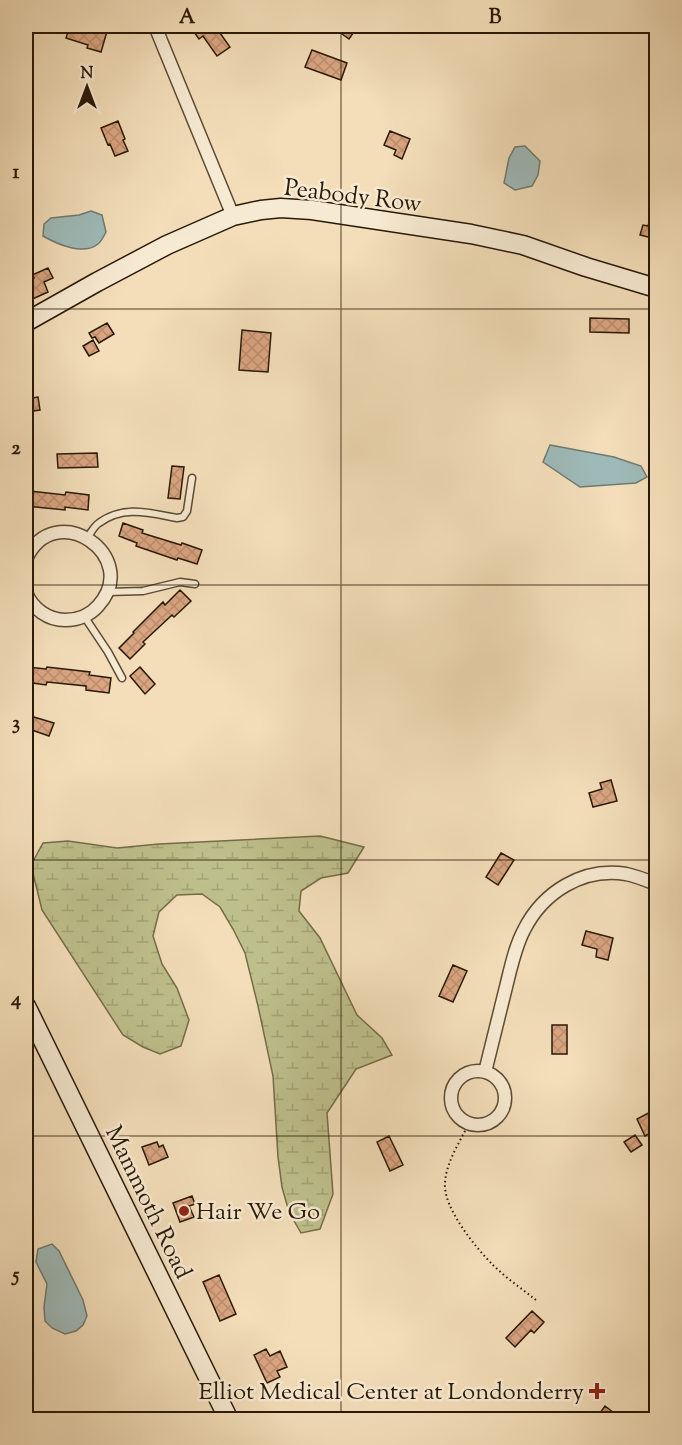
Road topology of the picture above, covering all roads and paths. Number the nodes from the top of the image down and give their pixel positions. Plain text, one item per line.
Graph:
1 (155, 26) edge
2 (233, 216) junction
3 (657, 288) edge
4 (26, 322) edge
5 (192, 478) dead end
6 (87, 538) junction
7 (26, 559) edge
8 (195, 584) dead end
9 (106, 592) junction
10 (27, 601) edge
11 (84, 616) junction
12 (122, 678) dead end
13 (657, 884) edge
14 (26, 1006) edge
15 (485, 1072) junction
16 (469, 1123) junction
17 (536, 1300) dead end
18 (229, 1419) edge

1 - 2 street
2 - 3 street, Peabody Row
2 - 4 street, Peabody Row
5 - 6 lane
6 - 7 street
6 - 9 street
8 - 9 lane
9 - 11 street
10 - 11 street
11 - 12 lane
13 - 15 street
14 - 18 street, Mammoth Road
15 - 16 street
15 - 16 street
16 - 17 path

